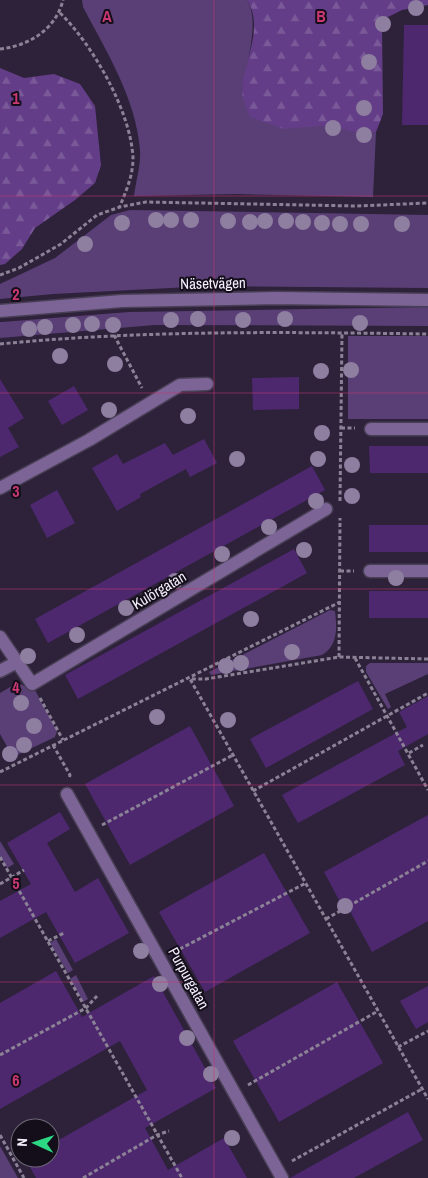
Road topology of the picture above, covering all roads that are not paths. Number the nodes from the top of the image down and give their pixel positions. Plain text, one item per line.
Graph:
1 (428, 300) edge
2 (0, 311) edge
3 (206, 384) dead end
4 (370, 429) dead end
5 (428, 429) edge
6 (0, 488) edge
7 (326, 509) dead end
8 (370, 571) dead end
9 (428, 571) edge
10 (0, 637) edge
11 (16, 662) junction
12 (0, 671) edge
13 (67, 794) road end
14 (280, 1174) edge

1 - 2 street, Näsetvägen
3 - 6 street
4 - 5 street
7 - 11 street, Kulörgatan
8 - 9 street
10 - 11 street
11 - 12 street
13 - 14 street, Purpurgatan

